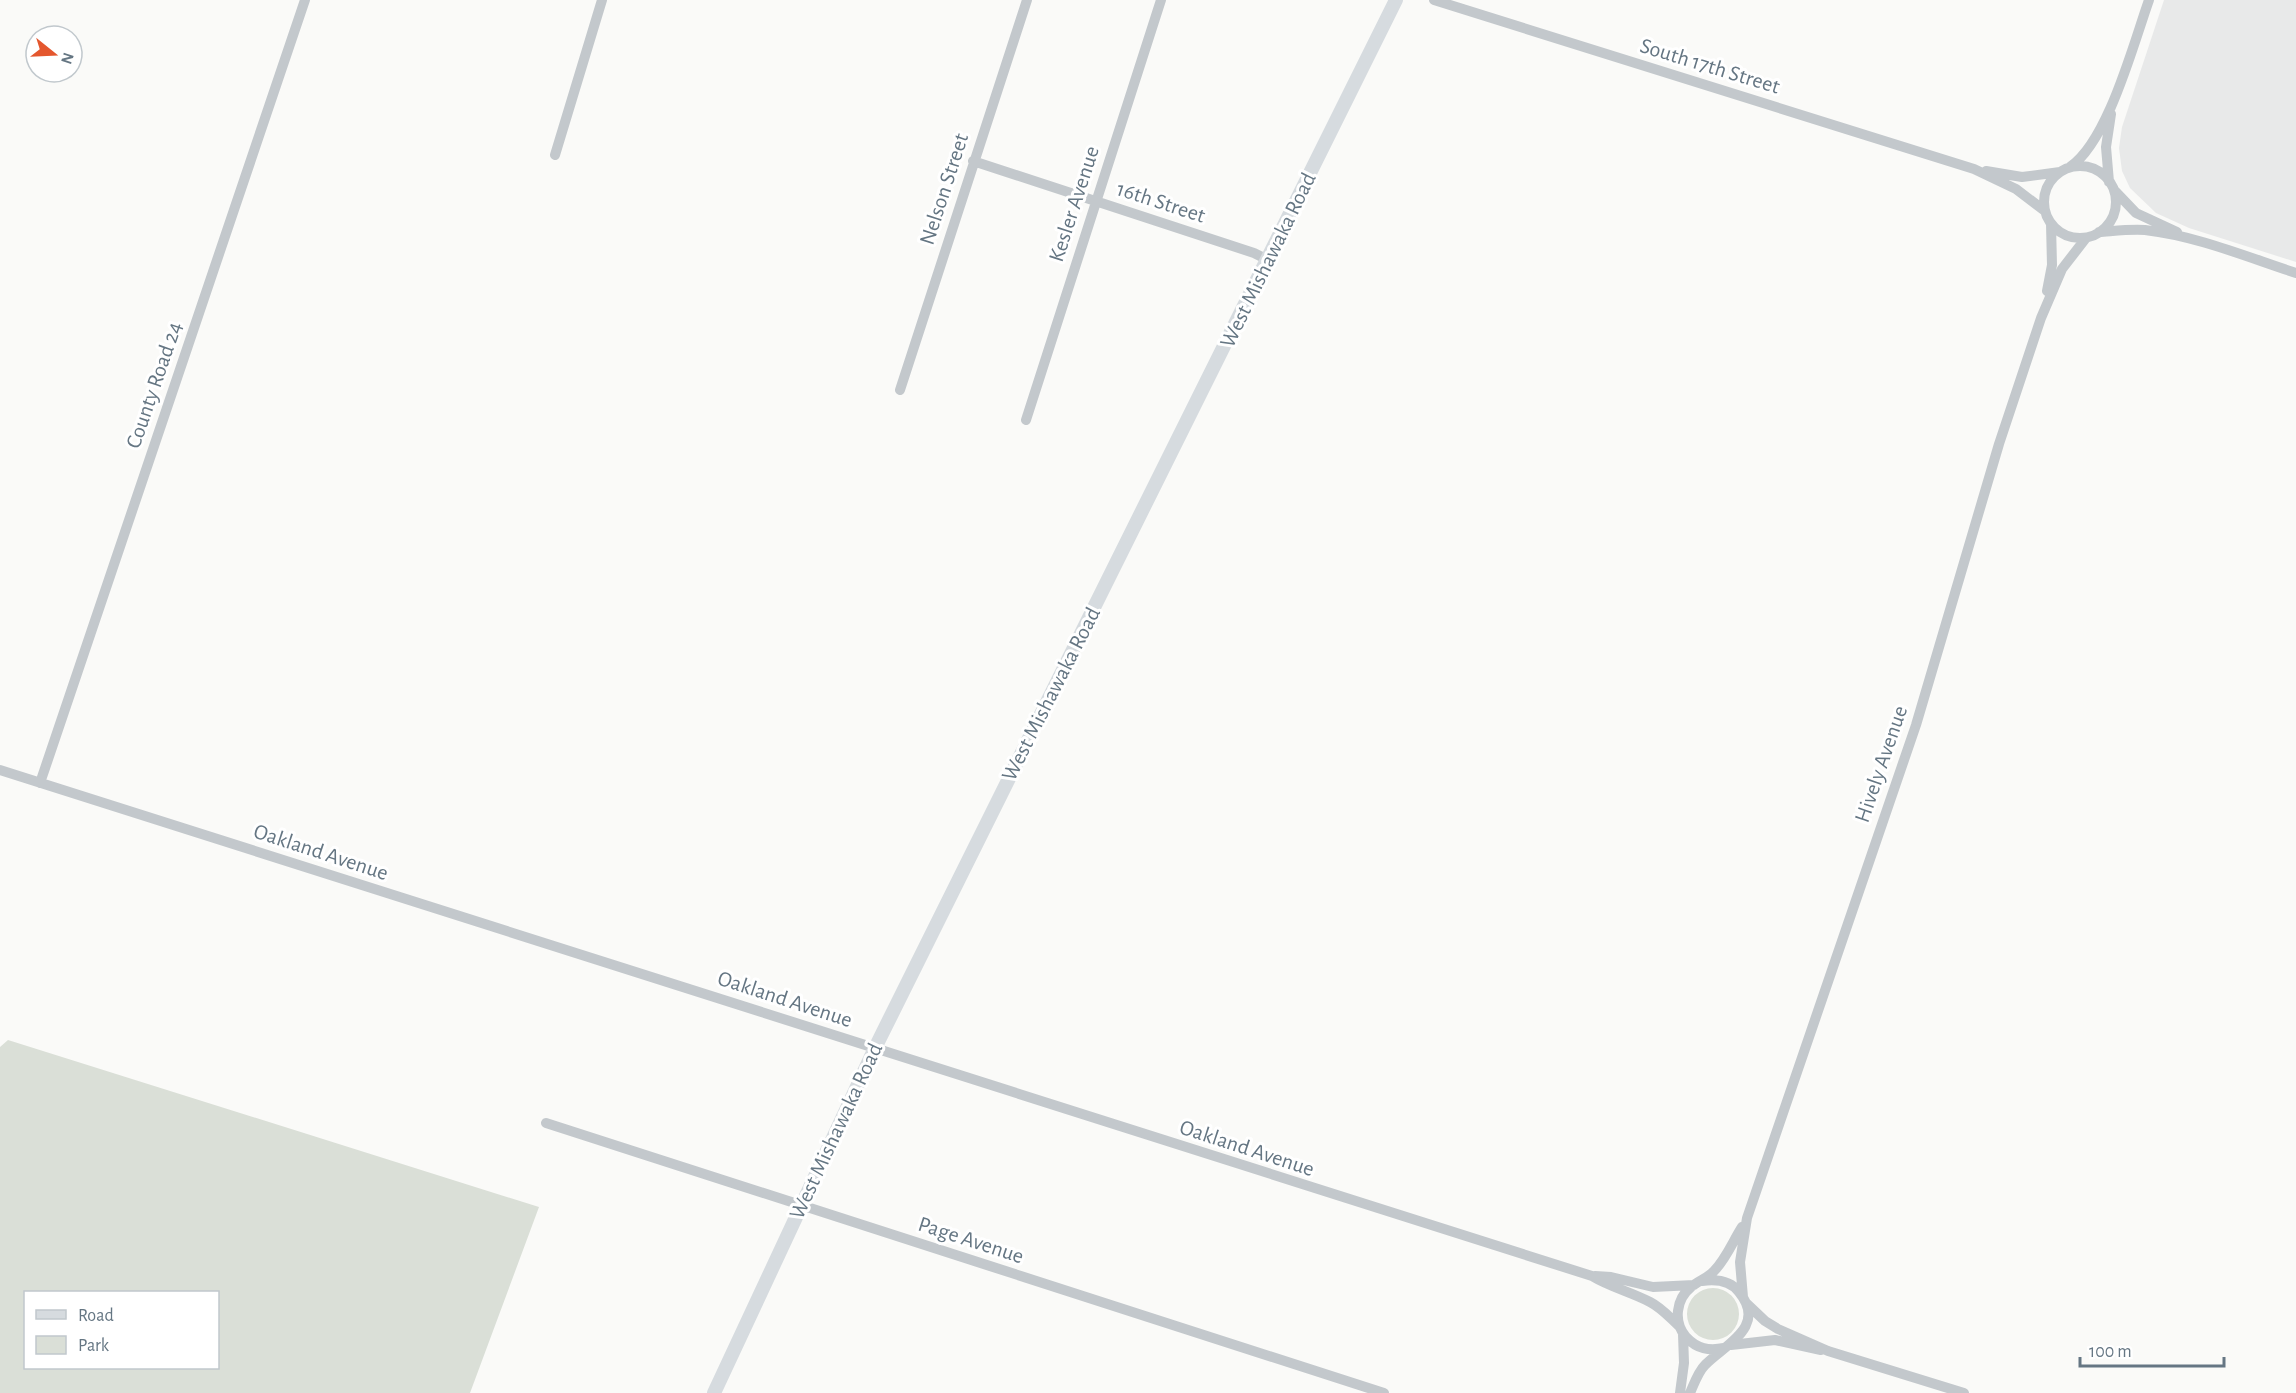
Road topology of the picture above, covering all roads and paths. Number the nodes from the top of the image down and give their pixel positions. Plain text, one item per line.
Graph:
1 (305, 0) edge
2 (602, 0) edge
3 (1028, 0) edge
4 (1161, 0) edge
5 (1396, 0) edge
6 (1434, 0) edge
7 (2149, 0) edge
8 (2115, 93) junction
9 (555, 155) dead end
10 (973, 161) junction
11 (1974, 169) junction
12 (2064, 170) junction
13 (2111, 185) junction
14 (1096, 201) junction
15 (2045, 211) junction
16 (2051, 224) junction
17 (2099, 232) junction
18 (2086, 238) junction
19 (2196, 241) junction
20 (1268, 260) junction
21 (2296, 273) edge
22 (2041, 318) junction
23 (900, 390) dead end
24 (1026, 420) dead end
25 (0, 770) edge
26 (40, 783) junction
27 (875, 1048) junction
28 (546, 1123) dead end
29 (801, 1206) junction
30 (1747, 1218) junction
31 (1592, 1276) junction
32 (1698, 1283) junction
33 (1745, 1300) junction
34 (1681, 1330) junction
35 (1727, 1347) junction
36 (1828, 1351) junction
37 (1350, 1388) edge
38 (714, 1393) edge
39 (1384, 1393) edge
40 (1680, 1393) edge
41 (1690, 1393) edge
42 (1964, 1393) edge

1 - 26 street, County Road 24
2 - 9 street
3 - 10 street, Nelson Street
4 - 14 street, Kesler Avenue
5 - 20 main road, West Mishawaka Road
6 - 11 street, South 17th Street
7 - 8 street
8 - 12 street
8 - 13 street
10 - 14 street, 16th Street
10 - 23 street, Nelson Street
11 - 12 street
11 - 15 street
12 - 13 street
12 - 15 street
13 - 17 street
13 - 19 street
14 - 20 street, 16th Street
14 - 24 street, Kesler Avenue
15 - 16 street
16 - 18 street
16 - 22 street, Hively Avenue
17 - 18 street
17 - 19 street
18 - 22 street, Hively Avenue
19 - 21 street
20 - 27 main road, West Mishawaka Road
22 - 30 street, Hively Avenue
25 - 26 street, Oakland Avenue
26 - 27 street, Oakland Avenue
27 - 29 main road, West Mishawaka Road
27 - 31 street, Oakland Avenue
28 - 29 street, Page Avenue
29 - 37 street, Page Avenue
29 - 38 main road, West Mishawaka Road
30 - 32 street, Hively Avenue
30 - 33 street, Hively Avenue
31 - 32 street, Oakland Avenue
31 - 34 street, Oakland Avenue
32 - 33 street
32 - 34 street, Hively Avenue
33 - 35 street, Hively Avenue
33 - 36 street
34 - 35 street
34 - 40 street, Hively Avenue
35 - 36 street
35 - 41 street, Hively Avenue
36 - 42 street
37 - 39 street, Page Avenue

